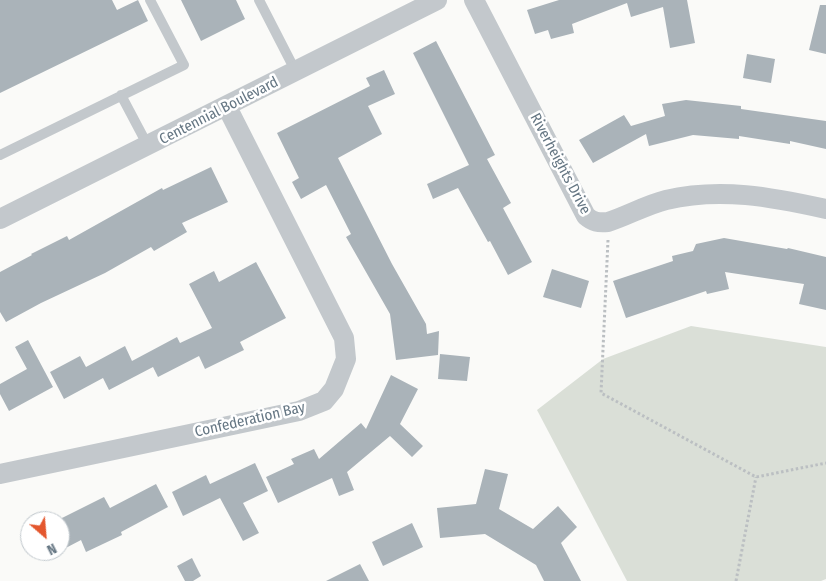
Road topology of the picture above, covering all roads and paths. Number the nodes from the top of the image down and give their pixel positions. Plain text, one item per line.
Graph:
1 (150, 0) edge
2 (259, 0) edge
3 (437, 0) edge
4 (474, 0) edge
5 (296, 72) junction
6 (121, 95) junction
7 (227, 107) junction
8 (148, 146) junction
9 (0, 155) edge
10 (826, 209) edge
11 (0, 220) edge
12 (608, 222) junction
13 (826, 463) edge
14 (0, 474) edge
15 (756, 477) junction
16 (736, 581) edge

1 - 6 lane
2 - 5 lane
3 - 5 street, Centennial Boulevard
4 - 12 street, Riverheights Drive
5 - 7 street, Centennial Boulevard
6 - 8 lane
6 - 9 lane
7 - 8 street, Centennial Boulevard
7 - 14 street, Confederation Bay
8 - 11 street, Centennial Boulevard
10 - 12 street, Riverheights Drive
12 - 15 path
13 - 15 path
15 - 16 path

